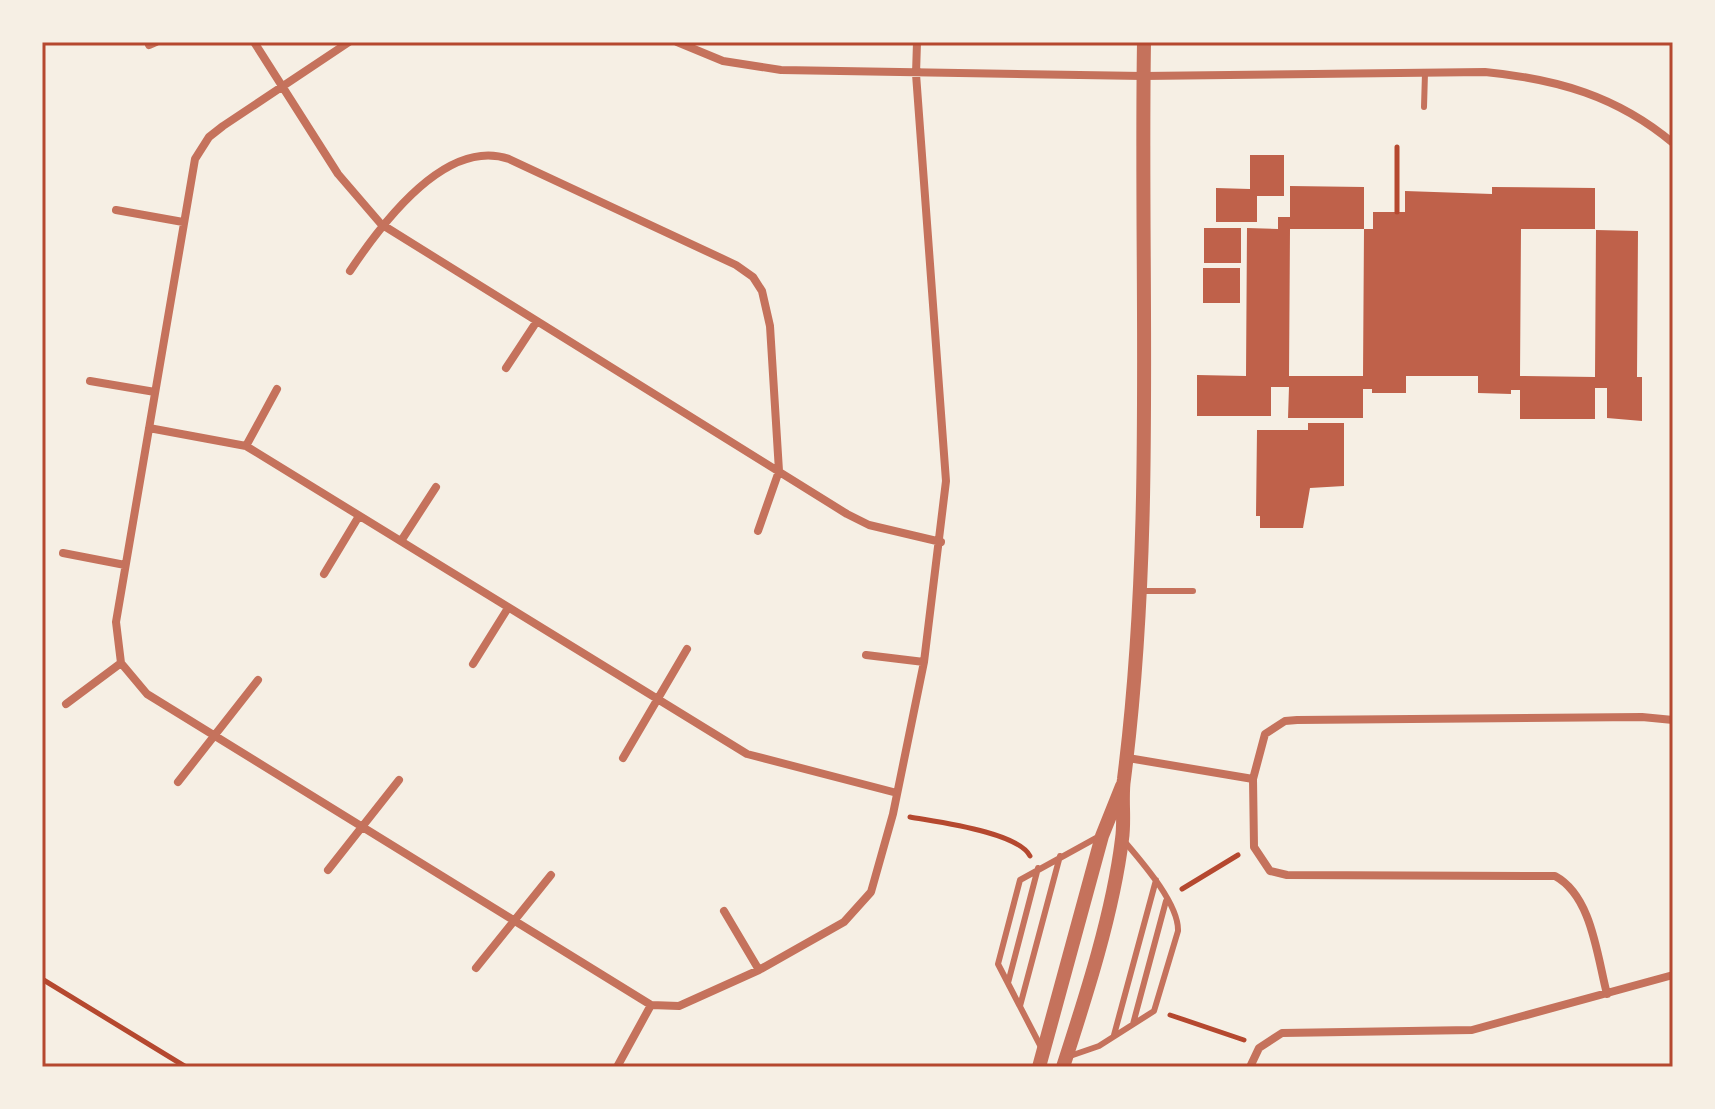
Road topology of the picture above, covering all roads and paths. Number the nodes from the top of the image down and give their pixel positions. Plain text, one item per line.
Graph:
1 (254, 42) edge
2 (349, 42) edge
3 (677, 42) edge
4 (917, 42) edge
5 (1144, 42) edge
6 (1425, 73) junction
7 (916, 74) junction
8 (1143, 76) junction
9 (281, 87) junction
10 (1424, 107) dead end
11 (1673, 143) edge
12 (1397, 147) dead end
13 (116, 210) dead end
14 (1397, 212) dead end
15 (183, 222) junction
16 (381, 224) junction
17 (350, 271) dead end
18 (537, 321) junction
19 (506, 368) dead end
20 (90, 381) dead end
21 (277, 389) dead end
22 (155, 392) junction
23 (149, 428) junction
24 (246, 446) junction
25 (779, 471) junction
26 (436, 487) dead end
27 (359, 516) junction
28 (758, 531) dead end
29 (401, 541) junction
30 (941, 542) junction
31 (63, 553) dead end
32 (125, 565) junction
33 (324, 574) dead end
34 (1142, 591) junction
35 (1193, 591) dead end
36 (508, 608) junction
37 (687, 649) dead end
38 (866, 655) dead end
39 (924, 662) junction
40 (121, 663) junction
41 (473, 664) dead end
42 (258, 680) dead end
43 (655, 700) junction
44 (66, 704) dead end
45 (1673, 720) edge
46 (213, 735) junction
47 (623, 758) dead end
48 (1128, 758) junction
49 (1253, 779) junction
50 (399, 780) dead end
51 (178, 782) dead end
52 (1123, 782) junction
53 (897, 793) junction
54 (893, 814) junction
55 (362, 827) junction
56 (1102, 836) junction
57 (1122, 839) junction
58 (1254, 847) junction
59 (1060, 856) junction
60 (1031, 857) dead end
61 (1038, 868) junction
62 (328, 870) dead end
63 (551, 875) dead end
64 (1156, 880) junction
65 (1176, 893) dead end
66 (1166, 901) junction
67 (724, 911) dead end
68 (515, 919) junction
69 (476, 968) dead end
70 (759, 970) junction
71 (1673, 975) edge
72 (42, 979) edge
73 (1008, 983) junction
74 (1607, 994) junction
75 (651, 1005) junction
76 (1020, 1006) junction
77 (1164, 1014) dead end
78 (1133, 1024) junction
79 (1114, 1036) junction
80 (1259, 1048) junction
81 (1041, 1060) edge
82 (1065, 1062) edge
83 (186, 1067) edge
84 (617, 1067) edge
85 (919, 1067) edge
86 (933, 1067) edge
87 (1250, 1067) edge

1 - 9 street
2 - 9 street
3 - 7 street
4 - 7 street
5 - 8 street
6 - 8 street
6 - 10 lane
6 - 11 street
7 - 8 street
7 - 30 street
8 - 34 street
9 - 15 street
9 - 16 street
12 - 14 path
13 - 15 street
15 - 22 street
16 - 17 street
16 - 18 street
16 - 25 street
18 - 19 street
18 - 25 street
20 - 22 street
21 - 24 street
22 - 23 street
23 - 24 street
23 - 32 street
24 - 27 street
25 - 28 street
25 - 30 street
26 - 29 street
27 - 29 street
27 - 33 street
29 - 36 street
30 - 39 street
31 - 32 street
32 - 40 street
34 - 35 lane
34 - 48 street
36 - 41 street
36 - 43 street
37 - 43 street
38 - 39 street
39 - 53 street
40 - 44 street
40 - 46 street
42 - 46 street
43 - 47 street
43 - 53 street
45 - 49 street
46 - 51 street
46 - 55 street
48 - 49 street
48 - 52 street
49 - 58 street
50 - 55 street
52 - 56 street
52 - 57 street
53 - 54 street
54 - 60 path
54 - 70 street
55 - 62 street
55 - 68 street
56 - 59 lane
56 - 81 street
57 - 64 lane
57 - 82 street
58 - 65 path
58 - 74 street
59 - 61 lane
59 - 76 lane
61 - 73 lane
61 - 73 lane
63 - 68 street
64 - 66 lane
64 - 79 lane
66 - 78 lane
66 - 78 lane
67 - 70 street
68 - 69 street
68 - 75 street
70 - 75 street
71 - 74 street
72 - 83 path
73 - 76 lane
74 - 80 street
75 - 84 street
76 - 81 lane
77 - 80 path
78 - 79 lane
79 - 82 lane
80 - 87 street
85 - 86 lane

